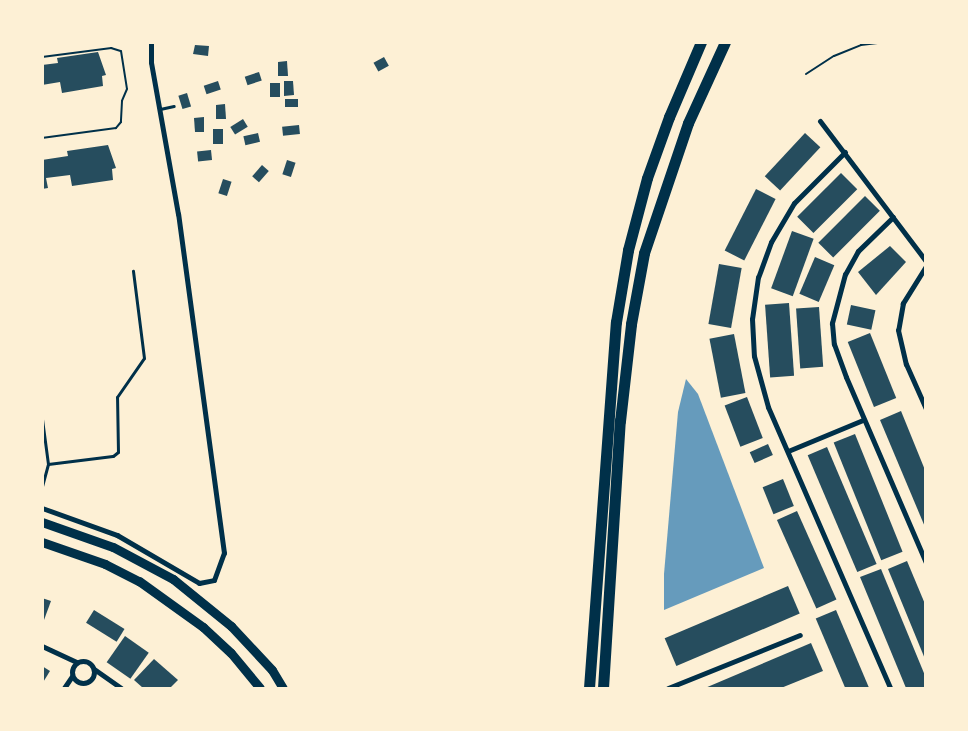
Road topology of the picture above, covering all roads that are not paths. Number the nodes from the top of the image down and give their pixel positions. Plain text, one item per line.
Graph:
1 (151, 42) edge
2 (701, 42) edge
3 (725, 42) edge
4 (174, 106) dead end
5 (160, 109) junction
6 (820, 121) dead end
7 (844, 152) junction
8 (893, 217) junction
9 (926, 261) edge
10 (926, 266) edge
11 (134, 271) dead end
12 (926, 409) edge
13 (42, 419) edge
14 (863, 420) junction
15 (788, 451) junction
16 (48, 464) junction
17 (42, 487) edge
18 (42, 508) edge
19 (42, 522) edge
20 (42, 542) edge
21 (926, 563) edge
22 (800, 635) dead end
23 (42, 646) edge
24 (77, 662) junction
25 (94, 669) junction
26 (72, 676) junction
27 (91, 680) junction
28 (64, 688) edge
29 (86, 688) edge
30 (121, 688) edge
31 (260, 688) edge
32 (283, 688) edge
33 (588, 688) edge
34 (602, 688) edge
35 (668, 688) edge
36 (890, 688) edge

1 - 5 street
2 - 33 highway
3 - 34 highway
4 - 5 lane
5 - 18 street
6 - 7 street
7 - 8 street
7 - 15 street
8 - 9 street
8 - 14 street
10 - 12 street
11 - 16 lane
13 - 16 lane
14 - 15 street
14 - 21 street
15 - 36 street
16 - 17 lane
19 - 32 main road
20 - 31 main road
22 - 35 street
23 - 24 street
24 - 25 street
24 - 26 street
25 - 27 street
25 - 30 street
26 - 27 street
26 - 28 street
27 - 29 street

